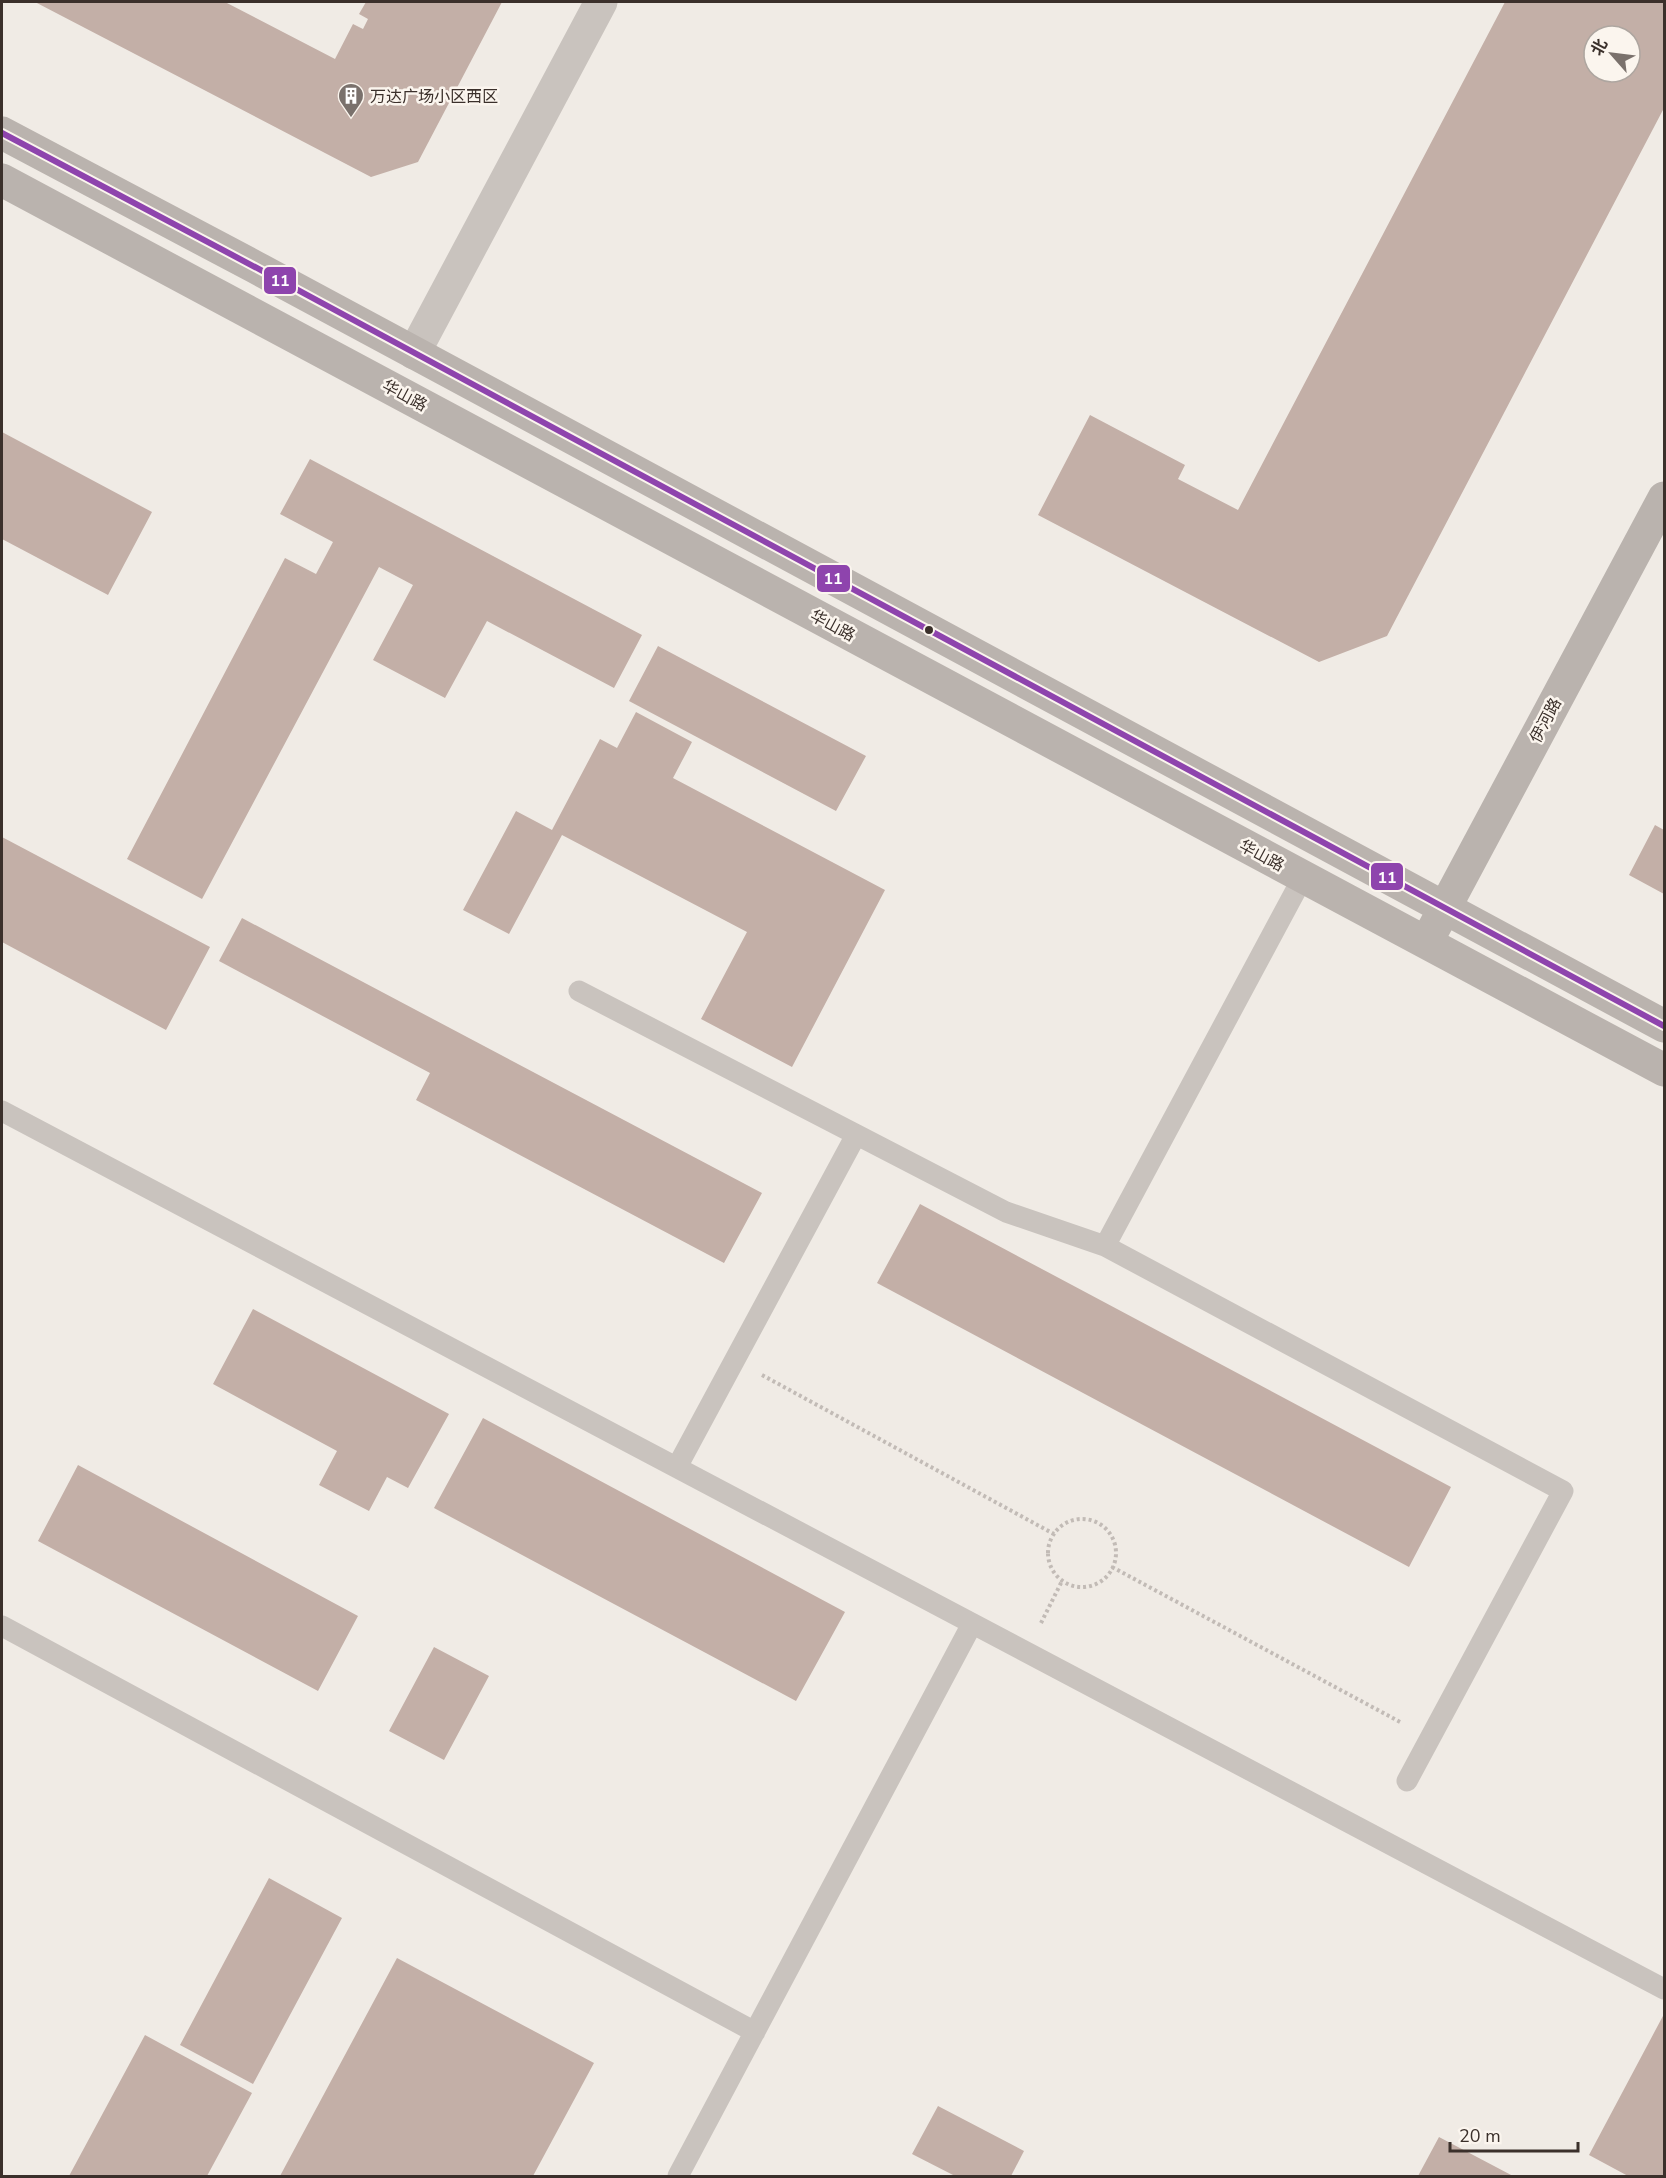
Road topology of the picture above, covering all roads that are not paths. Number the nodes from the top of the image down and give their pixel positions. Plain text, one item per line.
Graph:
1 (601, 2) edge
2 (2, 133) edge
3 (2, 180) edge
4 (414, 353) junction
5 (1665, 498) edge
6 (1303, 876) junction
7 (1445, 908) junction
8 (1426, 943) junction
9 (579, 991) dead end
10 (1665, 1026) edge
11 (1665, 1070) edge
12 (2, 1111) edge
13 (856, 1135) junction
14 (1105, 1246) junction
15 (677, 1467) junction
16 (972, 1624) junction
17 (2, 1626) edge
18 (1407, 1781) dead end
19 (1665, 1989) edge
20 (755, 2032) junction
21 (678, 2176) edge

1 - 4 street
2 - 4 street
3 - 6 street, 华山路
4 - 7 street
5 - 7 street, 伊河路
6 - 8 street, 华山路
6 - 14 lane
7 - 8 street, 伊河路
7 - 10 street
8 - 11 street, 华山路
9 - 13 lane
12 - 15 lane
13 - 14 lane
13 - 15 lane
14 - 18 lane
15 - 16 lane
16 - 19 lane
16 - 20 lane
17 - 20 lane
20 - 21 lane

